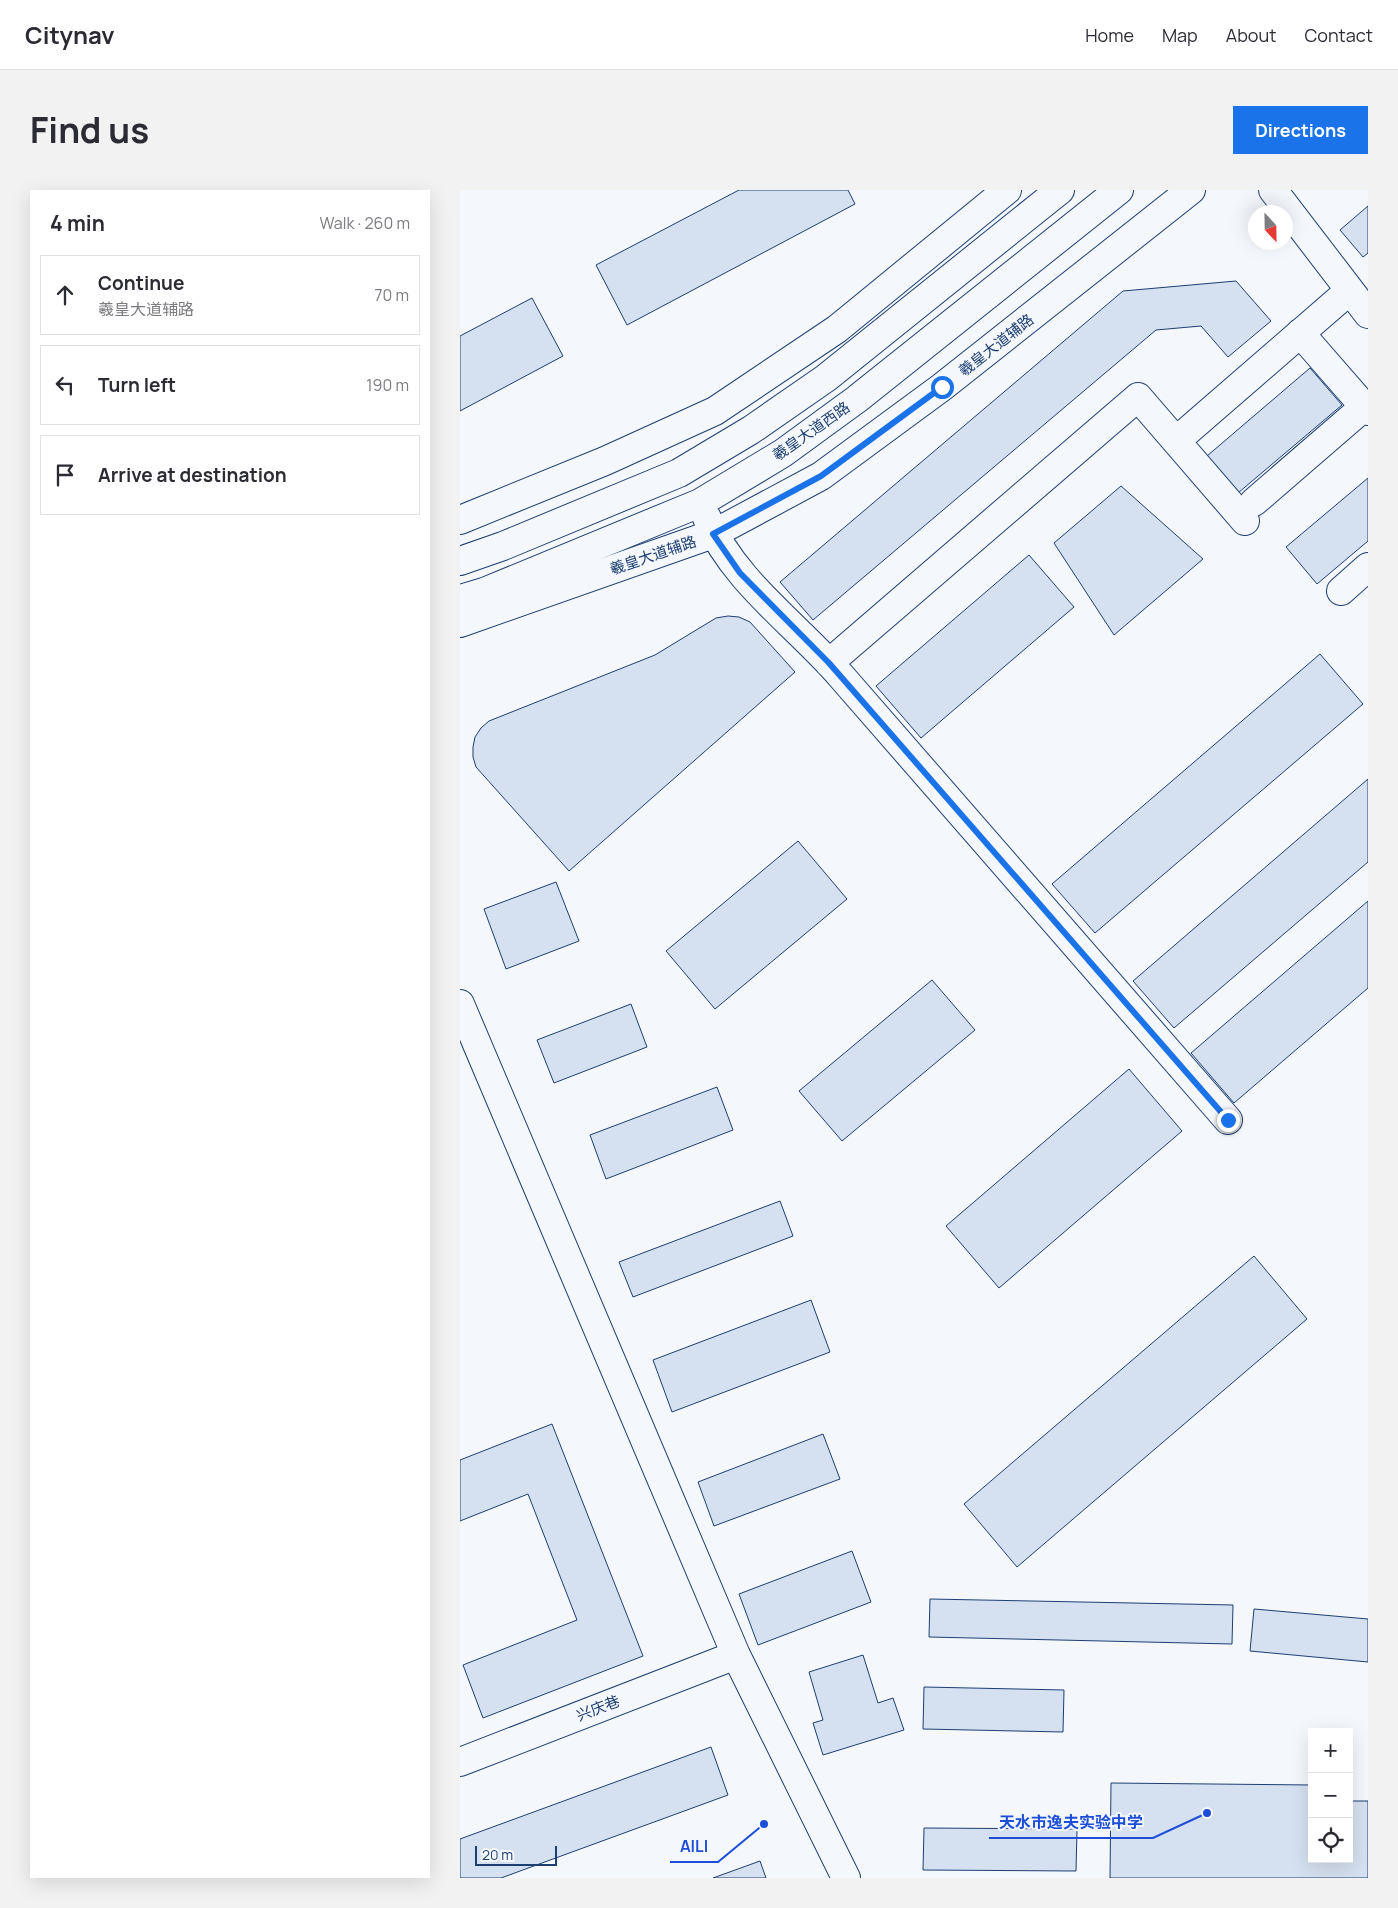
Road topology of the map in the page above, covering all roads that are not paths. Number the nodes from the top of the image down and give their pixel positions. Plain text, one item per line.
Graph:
1 (1007, 190) edge
2 (1060, 190) edge
3 (1120, 190) edge
4 (1191, 190) edge
5 (1273, 190) edge
6 (1349, 291) junction
7 (1368, 314) edge
8 (1300, 333) junction
9 (1366, 409) edge
10 (1176, 441) junction
11 (700, 503) junction
12 (460, 520) edge
13 (713, 534) junction
14 (460, 561) edge
15 (1368, 567) edge
16 (1341, 591) dead end
17 (460, 599) edge
18 (460, 623) edge
19 (829, 663) junction
20 (460, 1004) edge
21 (1228, 1120) dead end
22 (736, 1655) junction
23 (460, 1762) edge
24 (846, 1878) edge

1 - 12 street
2 - 14 street
3 - 11 street, 羲皇大道西路
4 - 13 street, 羲皇大道辅路
5 - 6 street
6 - 7 street
6 - 8 street
8 - 9 street
8 - 10 street
9 - 10 street
10 - 19 street
11 - 13 street
11 - 17 street, 羲皇大道西路
13 - 18 street, 羲皇大道辅路
13 - 19 street
15 - 16 street
19 - 21 street
20 - 22 street
22 - 23 street, 兴庆巷
22 - 24 street

